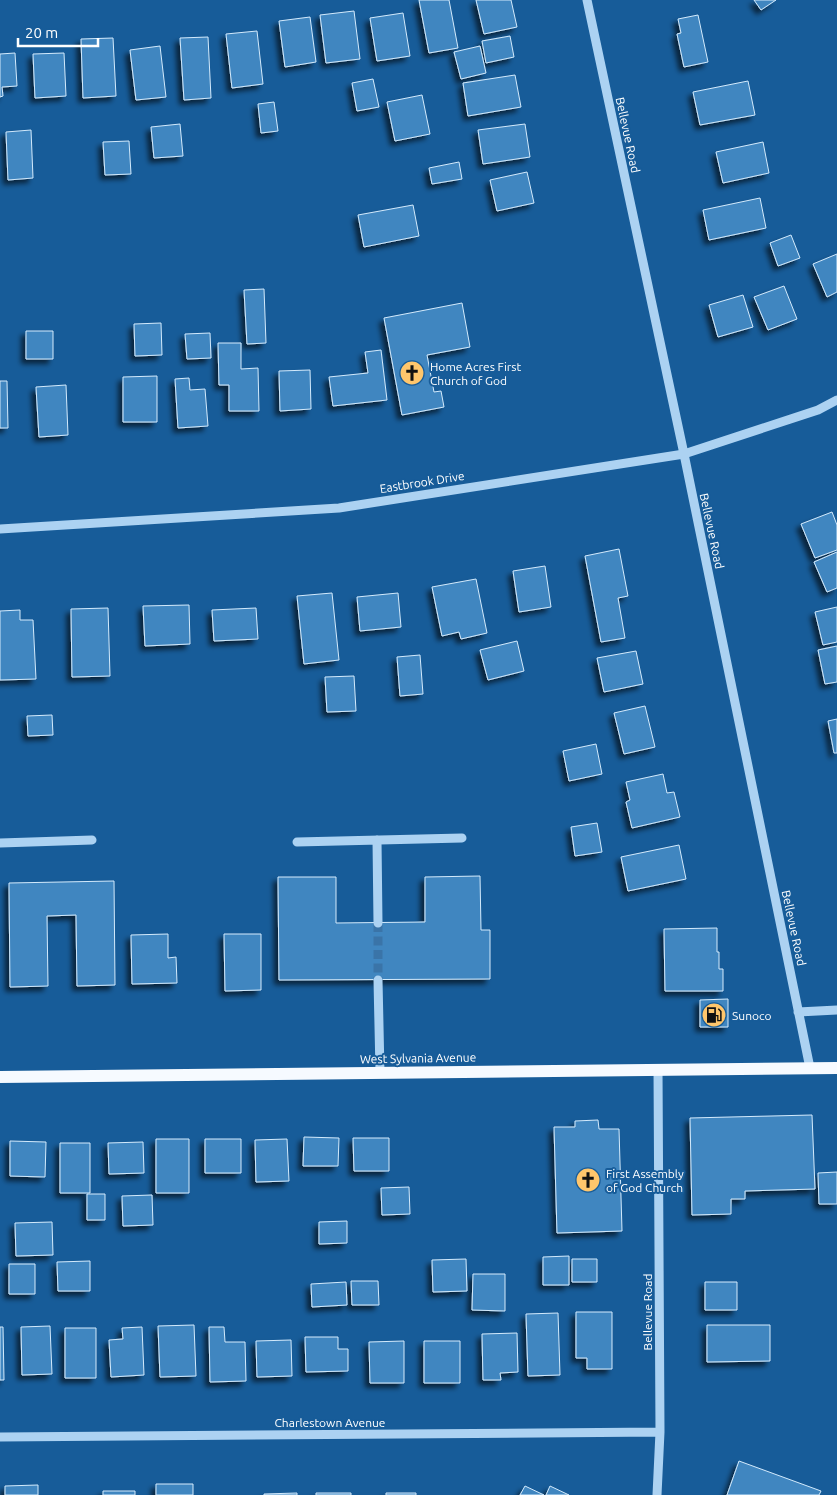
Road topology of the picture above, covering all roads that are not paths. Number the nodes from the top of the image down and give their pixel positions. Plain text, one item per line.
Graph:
1 (587, 0) edge
2 (837, 400) edge
3 (684, 454) junction
4 (0, 529) edge
5 (462, 838) dead end
6 (92, 840) dead end
7 (377, 840) junction
8 (297, 842) dead end
9 (0, 843) edge
10 (378, 923) tunnel mouth
11 (378, 980) tunnel mouth
12 (837, 1010) edge
13 (798, 1012) junction
14 (810, 1068) junction
15 (837, 1068) edge
16 (658, 1069) junction
17 (380, 1072) junction
18 (0, 1077) edge
19 (660, 1432) junction
20 (0, 1436) edge
21 (658, 1495) edge

1 - 3 street, Bellevue Road
2 - 3 street, Eastbrook Drive
3 - 4 street, Eastbrook Drive
3 - 13 street, Bellevue Road
5 - 7 street
6 - 9 street
7 - 8 street
7 - 10 street
11 - 17 street
12 - 13 street
13 - 14 street, Bellevue Road
14 - 15 main road, West Sylvania Avenue
14 - 16 main road, West Sylvania Avenue
16 - 17 main road, West Sylvania Avenue
16 - 19 street, Bellevue Road
17 - 18 main road, West Sylvania Avenue
19 - 20 street, Charlestown Avenue
19 - 21 street, Bellevue Road

